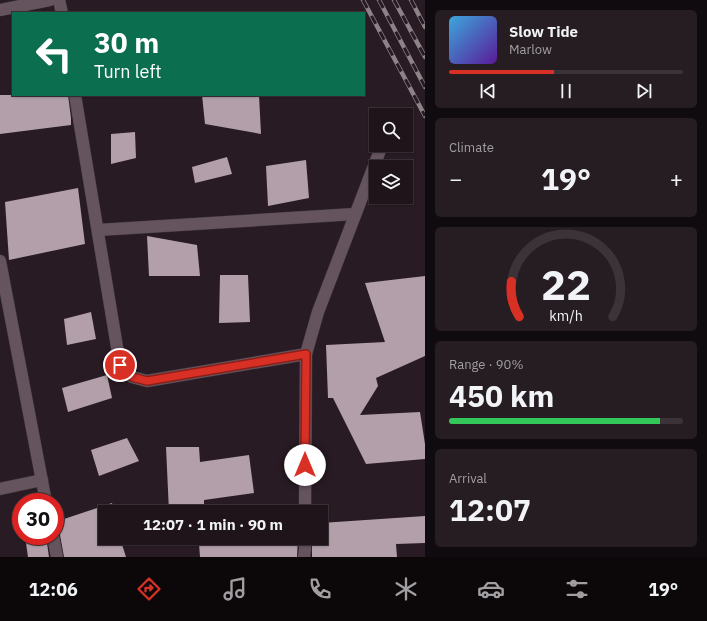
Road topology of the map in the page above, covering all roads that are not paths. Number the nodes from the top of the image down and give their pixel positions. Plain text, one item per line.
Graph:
1 (50, 0) edge
2 (60, 0) edge
3 (0, 10) edge
4 (62, 12) edge
5 (75, 96) edge
6 (379, 152) edge
7 (355, 214) junction
8 (98, 230) junction
9 (0, 261) edge
10 (306, 354) junction
11 (42, 480) junction
12 (0, 489) edge
13 (44, 493) edge
14 (305, 505) edge
15 (55, 545) edge
16 (305, 545) edge
17 (57, 557) edge
18 (304, 557) edge

1 - 3 street
2 - 4 street
5 - 8 street
6 - 7 street
7 - 8 street
7 - 10 street
8 - 10 street
9 - 11 street
10 - 14 street
11 - 12 street
11 - 13 street
15 - 17 street
16 - 18 street

